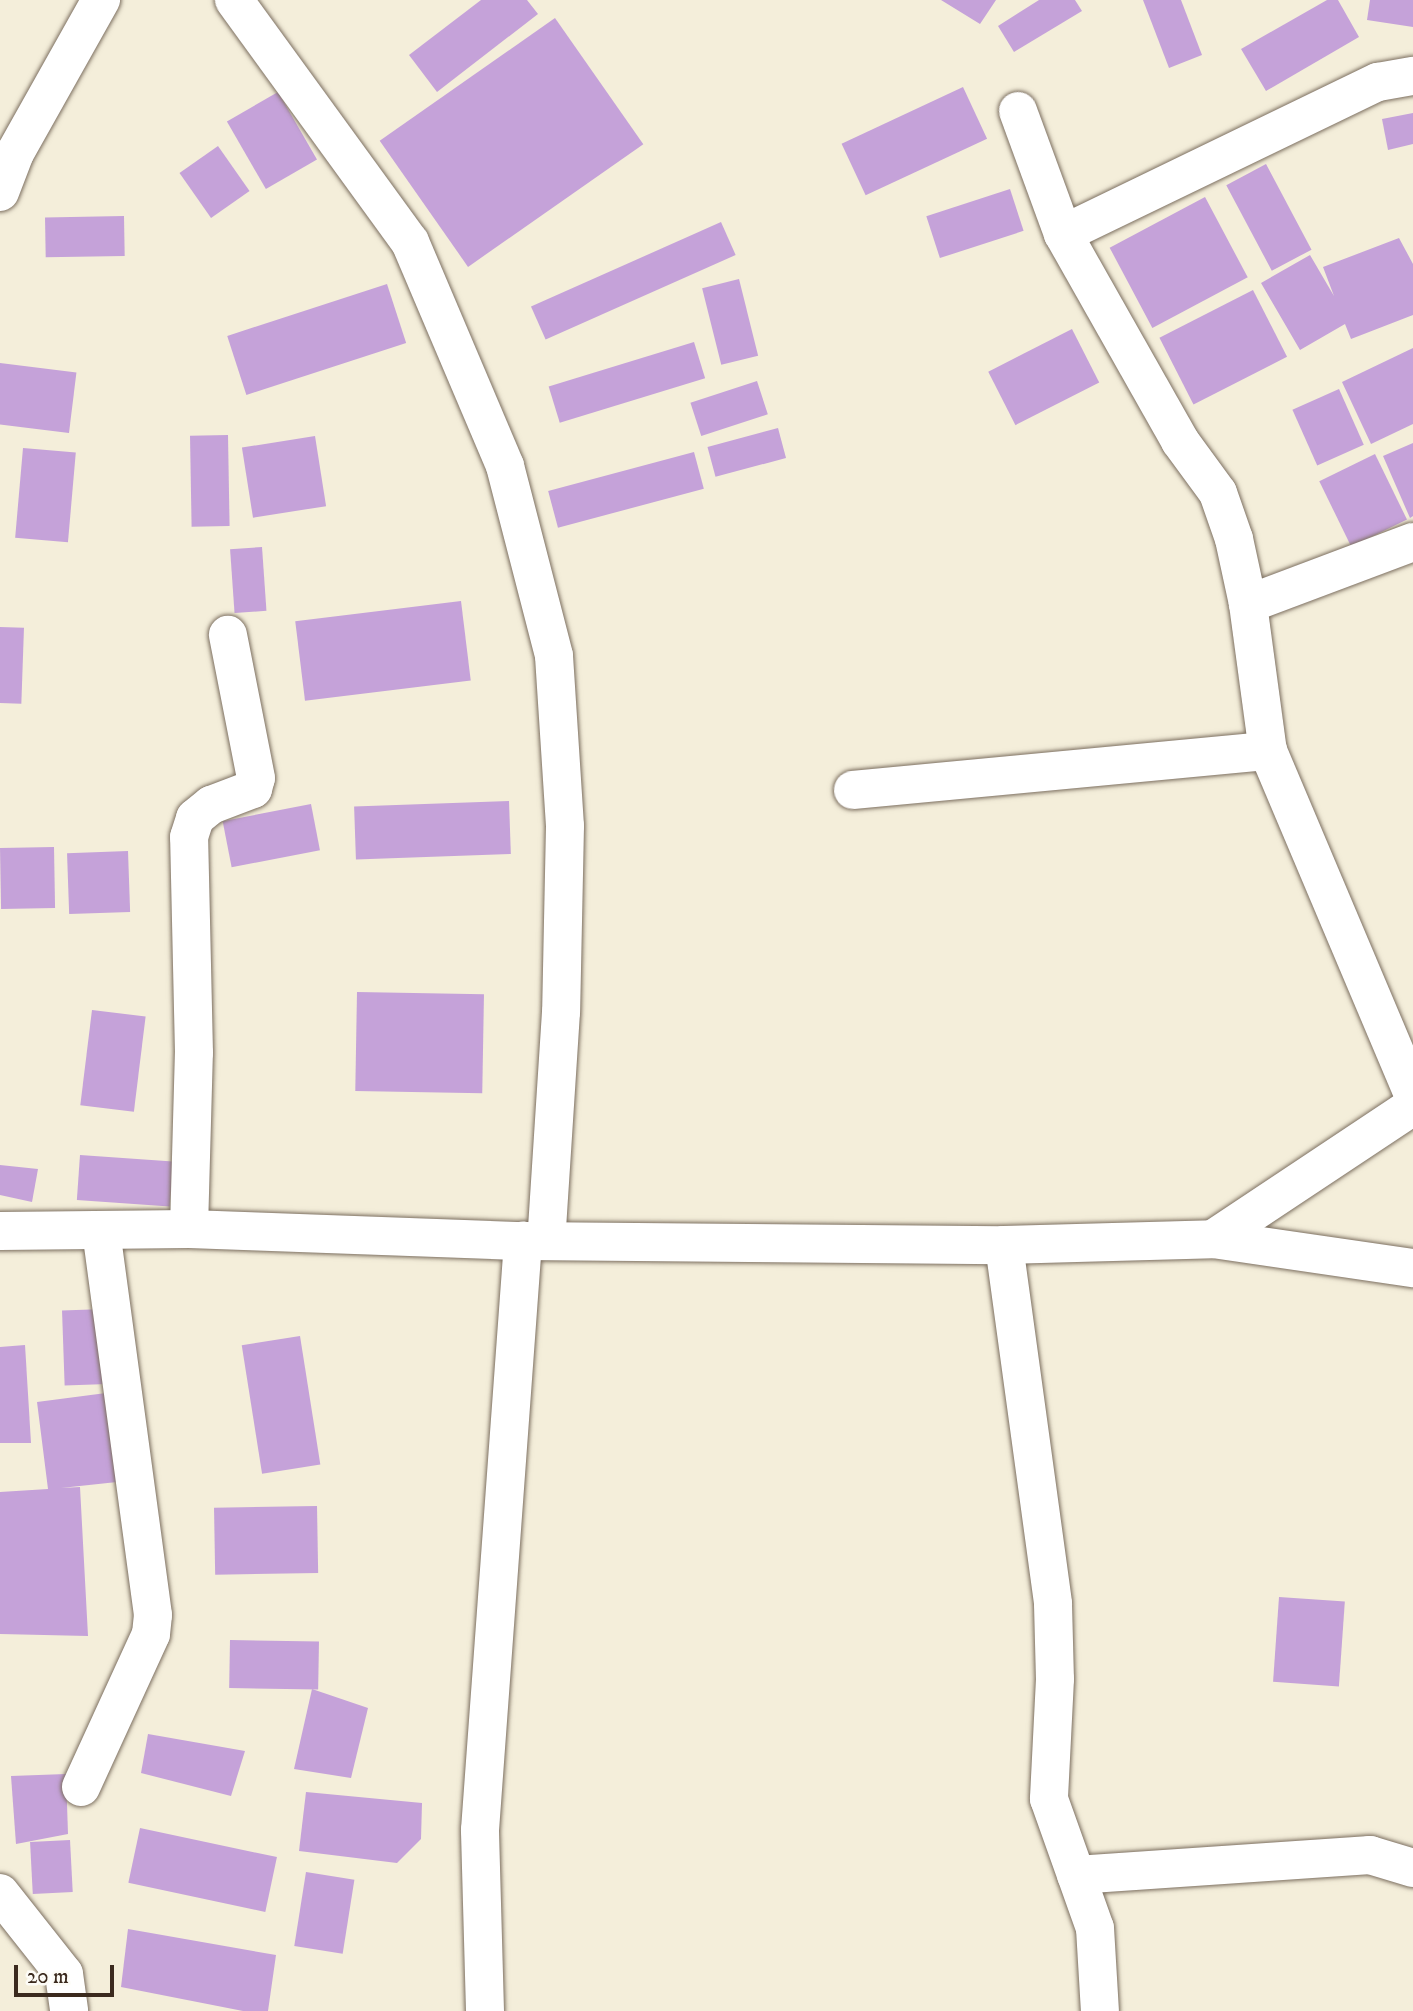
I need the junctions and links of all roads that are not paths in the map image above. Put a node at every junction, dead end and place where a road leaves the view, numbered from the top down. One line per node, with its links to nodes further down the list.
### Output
1 (101, 0): 5 (street)
2 (234, 0): 18 (street)
3 (1413, 76): 6 (street)
4 (1018, 111): 6 (street)
5 (0, 192)
6 (1063, 234): 8 (street)
7 (1413, 542): 8 (street)
8 (1248, 604): 10 (street)
9 (228, 635): 14 (street)
10 (1268, 751): 11 (street); 12 (street)
11 (853, 790)
12 (1413, 1094)
13 (1413, 1106): 17 (street)
14 (189, 1229): 15 (street); 18 (street)
15 (101, 1230): 16 (street); 21 (street)
16 (0, 1231)
17 (1213, 1240): 19 (street); 20 (street)
18 (534, 1241): 19 (street); 26 (street)
19 (1004, 1245): 23 (street)
20 (1413, 1268)
21 (81, 1787)
22 (1413, 1868): 23 (street)
23 (1076, 1875): 27 (street)
24 (0, 1893): 25 (street)
25 (69, 2011)
26 (485, 2011)
27 (1100, 2011)

